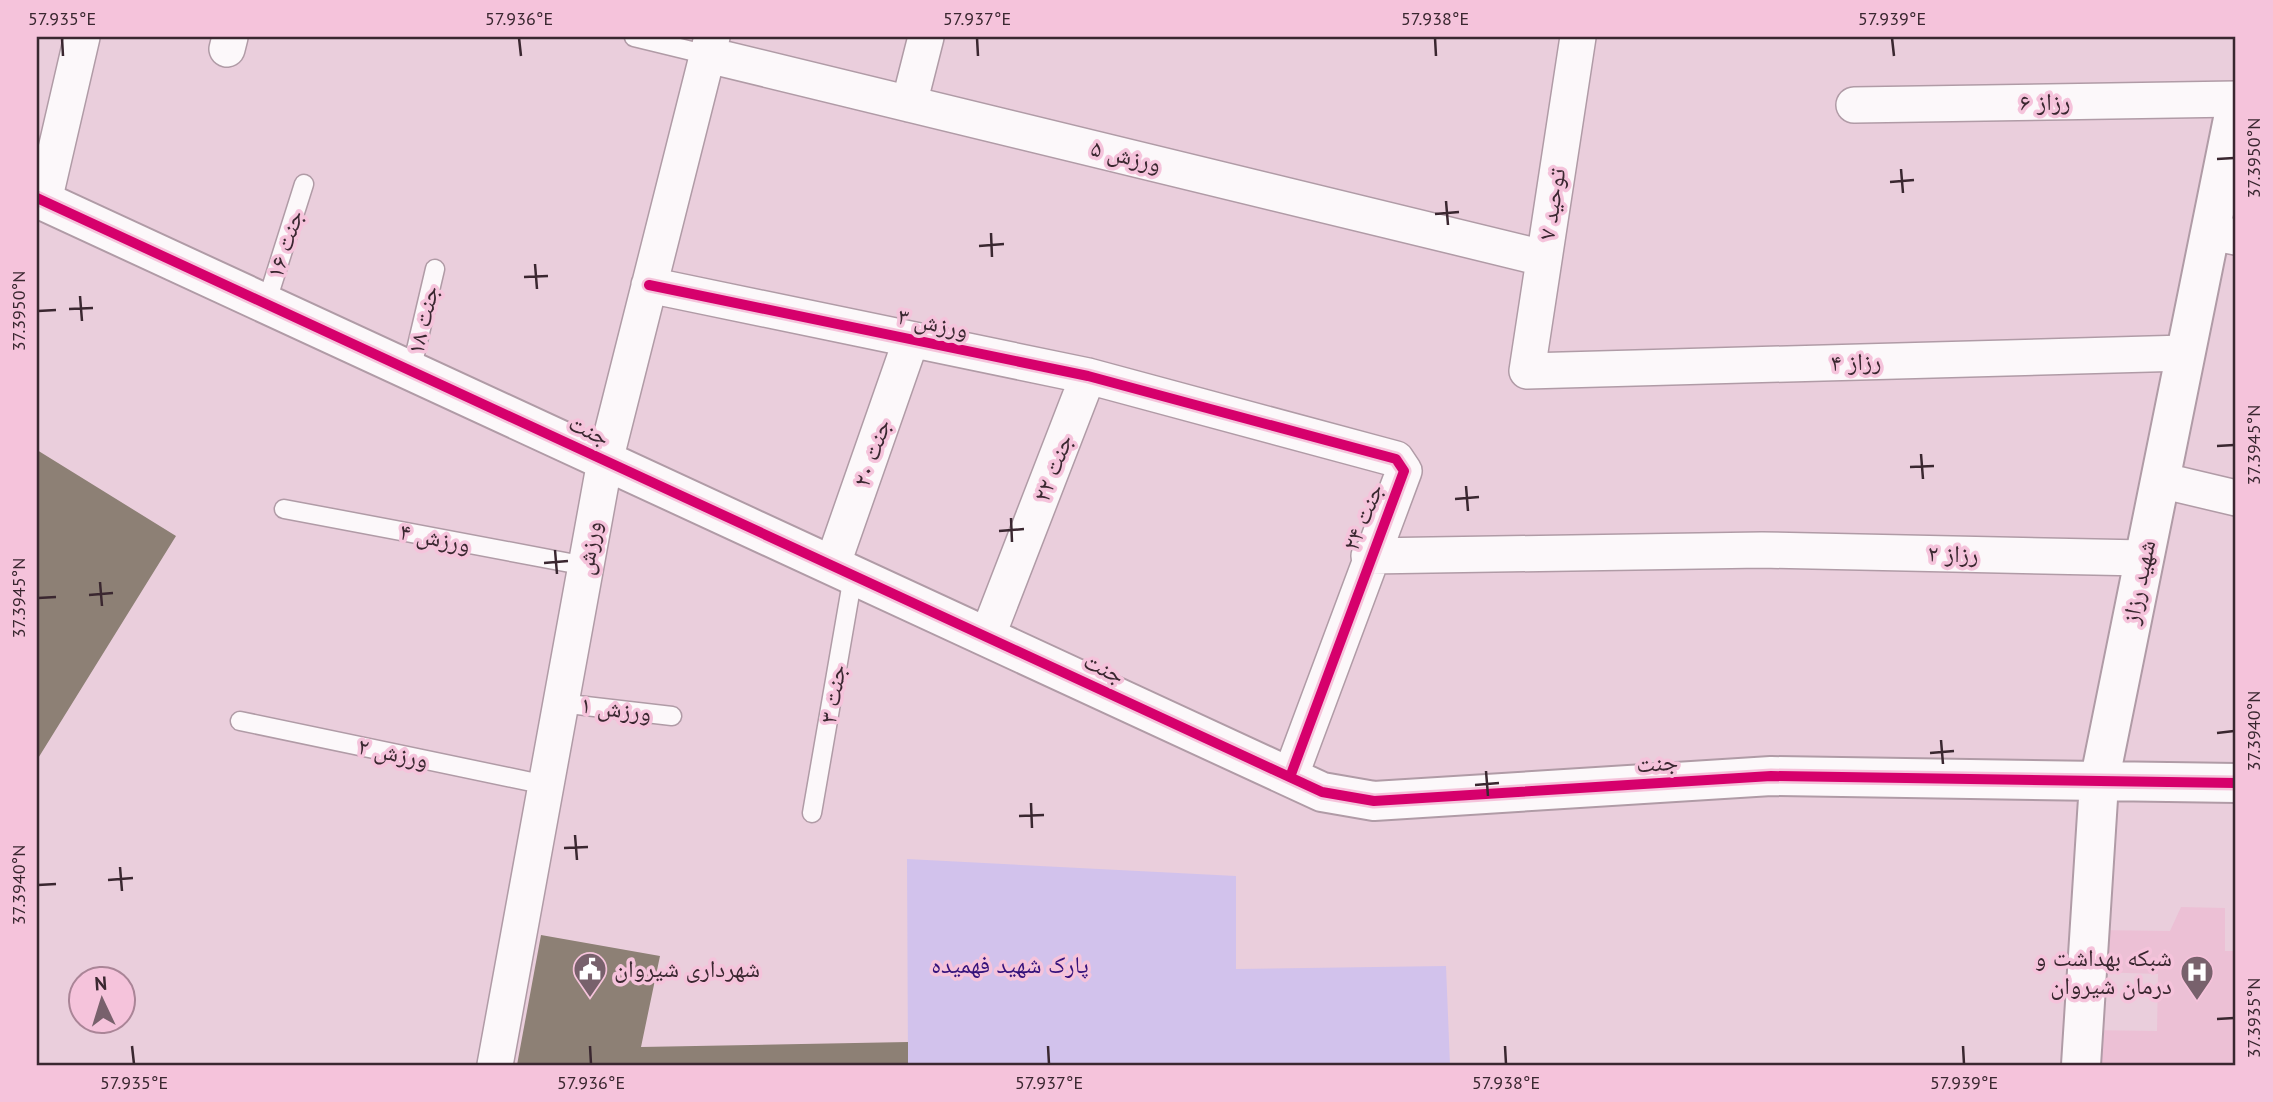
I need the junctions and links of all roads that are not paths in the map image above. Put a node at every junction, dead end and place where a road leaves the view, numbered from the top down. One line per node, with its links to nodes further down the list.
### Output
1 (82, 37): 11 (street)
2 (634, 37): 5 (lane)
3 (926, 37): 7 (street)
4 (1578, 37): 13 (street, توحید ۷)
5 (710, 46): 7 (street, ورزش ۵); 15 (street, ورزش)
6 (2236, 99): 9 (street, رزاز ۶)
7 (909, 104): 13 (street, ورزش ۵)
8 (2236, 104): 12 (street, شهید رزاز)
9 (1854, 105)
10 (304, 184): 16 (lane, جنت ۱۶)
11 (40, 199): 16 (street, جنت)
12 (2223, 235): 18 (street, شهید رزاز)
13 (1544, 258): 20 (street, توحید ۷)
14 (435, 269): 19 (lane, جنت ۱۸)
15 (649, 285): 17 (street, ورزش ۳); 23 (street, ورزش)
16 (266, 304): 19 (street, جنت)
17 (911, 340): 21 (street, ورزش ۳); 30 (street, جنت ۲۰)
18 (2186, 353): 20 (street, رزاز ۴); 24 (street, شهید رزاز)
19 (411, 371): 23 (street, جنت)
20 (1527, 371)
21 (1088, 376): 22 (street, ورزش ۳); 31 (street, جنت ۲۲)
22 (1207, 406): 27 (street, جنت ۲۴)
23 (605, 461): 29 (street, ورزش); 30 (street, جنت)
24 (2160, 480): 25 (street); 28 (street, شهید رزاز)
25 (2236, 498)
26 (284, 509): 29 (lane, ورزش ۴)
27 (1369, 556): 28 (street, رزاز ۲); 35 (street, جنت ۲۴)
28 (2144, 558): 36 (street, شهید رزاز)
29 (586, 566): 32 (street, ورزش)
30 (842, 571): 31 (street, جنت); 39 (lane, جنت ۳)
31 (987, 637): 35 (street, جنت)
32 (561, 703): 33 (lane, ورزش ۱); 38 (street, ورزش)
33 (672, 716)
34 (240, 721): 38 (lane, ورزش ۲)
35 (1290, 777): 36 (street, جنت)
36 (2099, 783): 37 (street, جنت); 41 (street, شهید رزاز)
37 (2236, 783)
38 (546, 785): 40 (street, ورزش)
39 (812, 813)
40 (495, 1065)
41 (2081, 1065)

